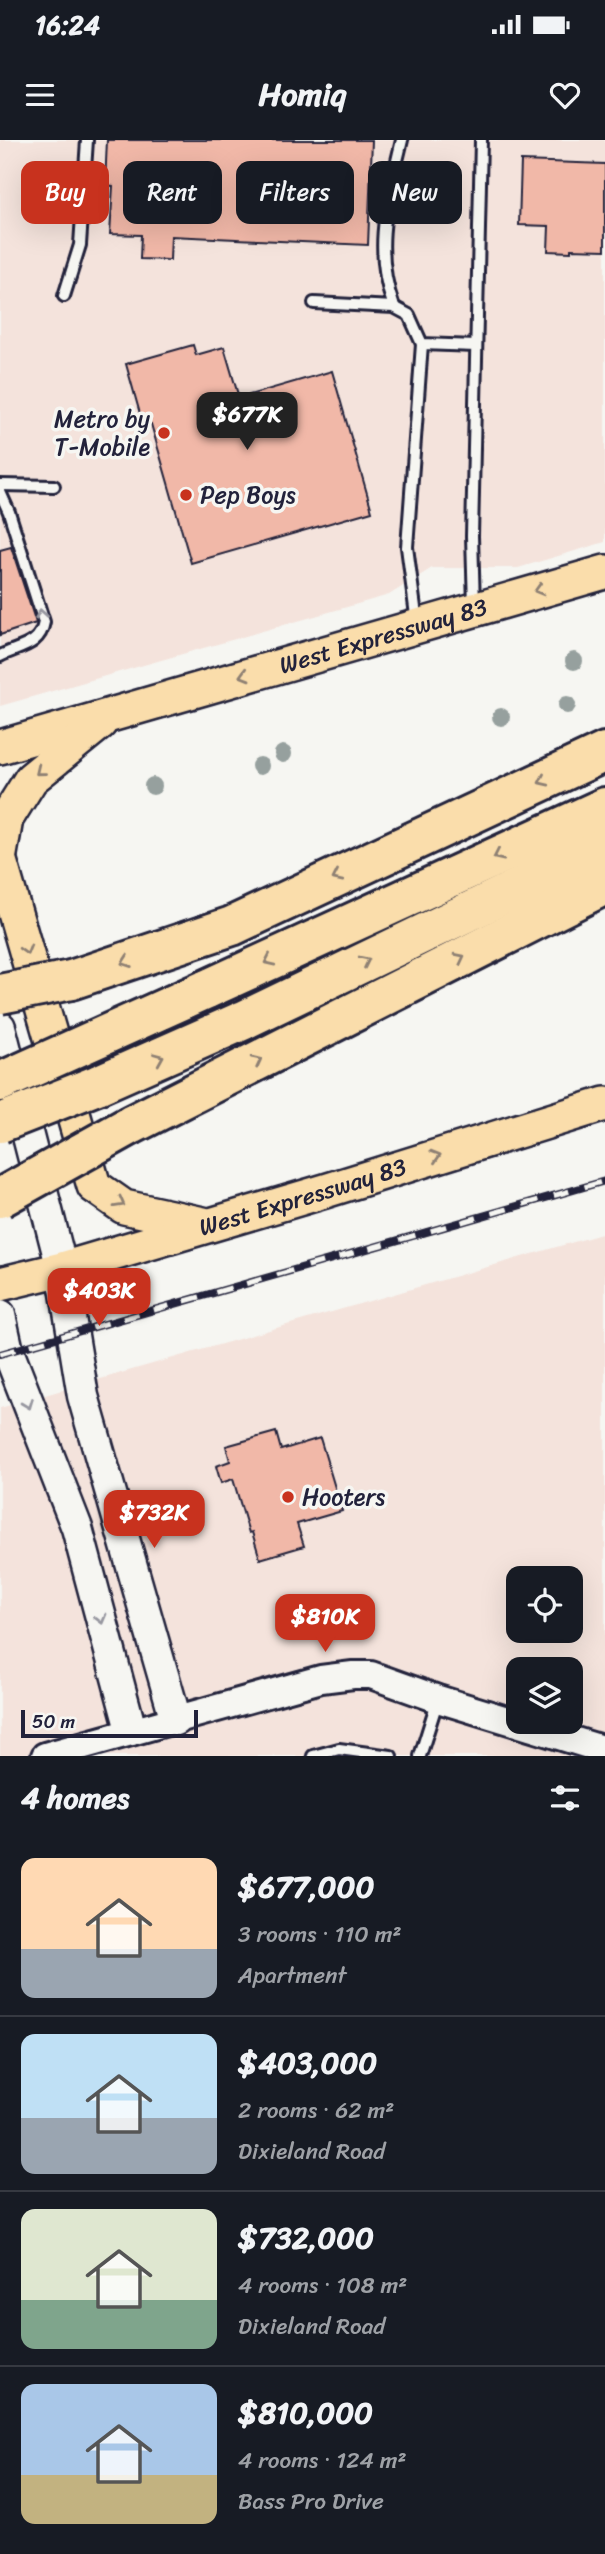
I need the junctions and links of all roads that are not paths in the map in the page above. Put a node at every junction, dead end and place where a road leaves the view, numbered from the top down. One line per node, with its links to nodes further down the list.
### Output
1 (87, 140): 4 (lane)
2 (402, 140): 6 (lane)
3 (481, 140): 8 (lane)
4 (64, 296)
5 (314, 303): 6 (lane)
6 (394, 307): 7 (lane)
7 (422, 344): 8 (lane); 14 (lane)
8 (476, 346): 13 (lane)
9 (0, 485): 10 (lane)
10 (54, 486)
11 (0, 492): 15 (lane, one-way to 11)
12 (605, 572): 13 (main road, West Expressway 83, one-way to 13)
13 (474, 609): 14 (main road, West Expressway 83)
14 (417, 625): 16 (main road, West Expressway 83, one-way to 16)
15 (0, 656)
16 (113, 713): 17 (main road, West Expressway 83); 21 (main road, one-way to 21)
17 (0, 747)
18 (605, 752): 24 (highway, one-way to 24, bridge)
19 (605, 807): 26 (highway, one-way to 26, bridge)
20 (605, 846): 28 (highway, one-way to 20, bridge)
21 (0, 854)
22 (0, 861): 30 (main road, one-way to 30)
23 (605, 885): 29 (highway, one-way to 23, bridge)
24 (0, 994)
25 (0, 1027): 31 (main road)
26 (0, 1082)
27 (605, 1104): 30 (main road, West Expressway 83, one-way to 27)
28 (0, 1123)
29 (0, 1198)
30 (206, 1225): 31 (main road, West Expressway 83)
31 (62, 1269): 32 (main road, West Expressway 83); 35 (main road)
32 (0, 1284)
33 (0, 1315): 36 (main road, one-way to 36)
34 (438, 1699): 35 (street); 37 (street); 42 (lane)
35 (176, 1720): 36 (street)
36 (131, 1730): 39 (street)
37 (605, 1750)
38 (339, 1752): 40 (lane); 41 (lane)
39 (45, 1756)
40 (313, 1756)
41 (391, 1756)
42 (420, 1756)

